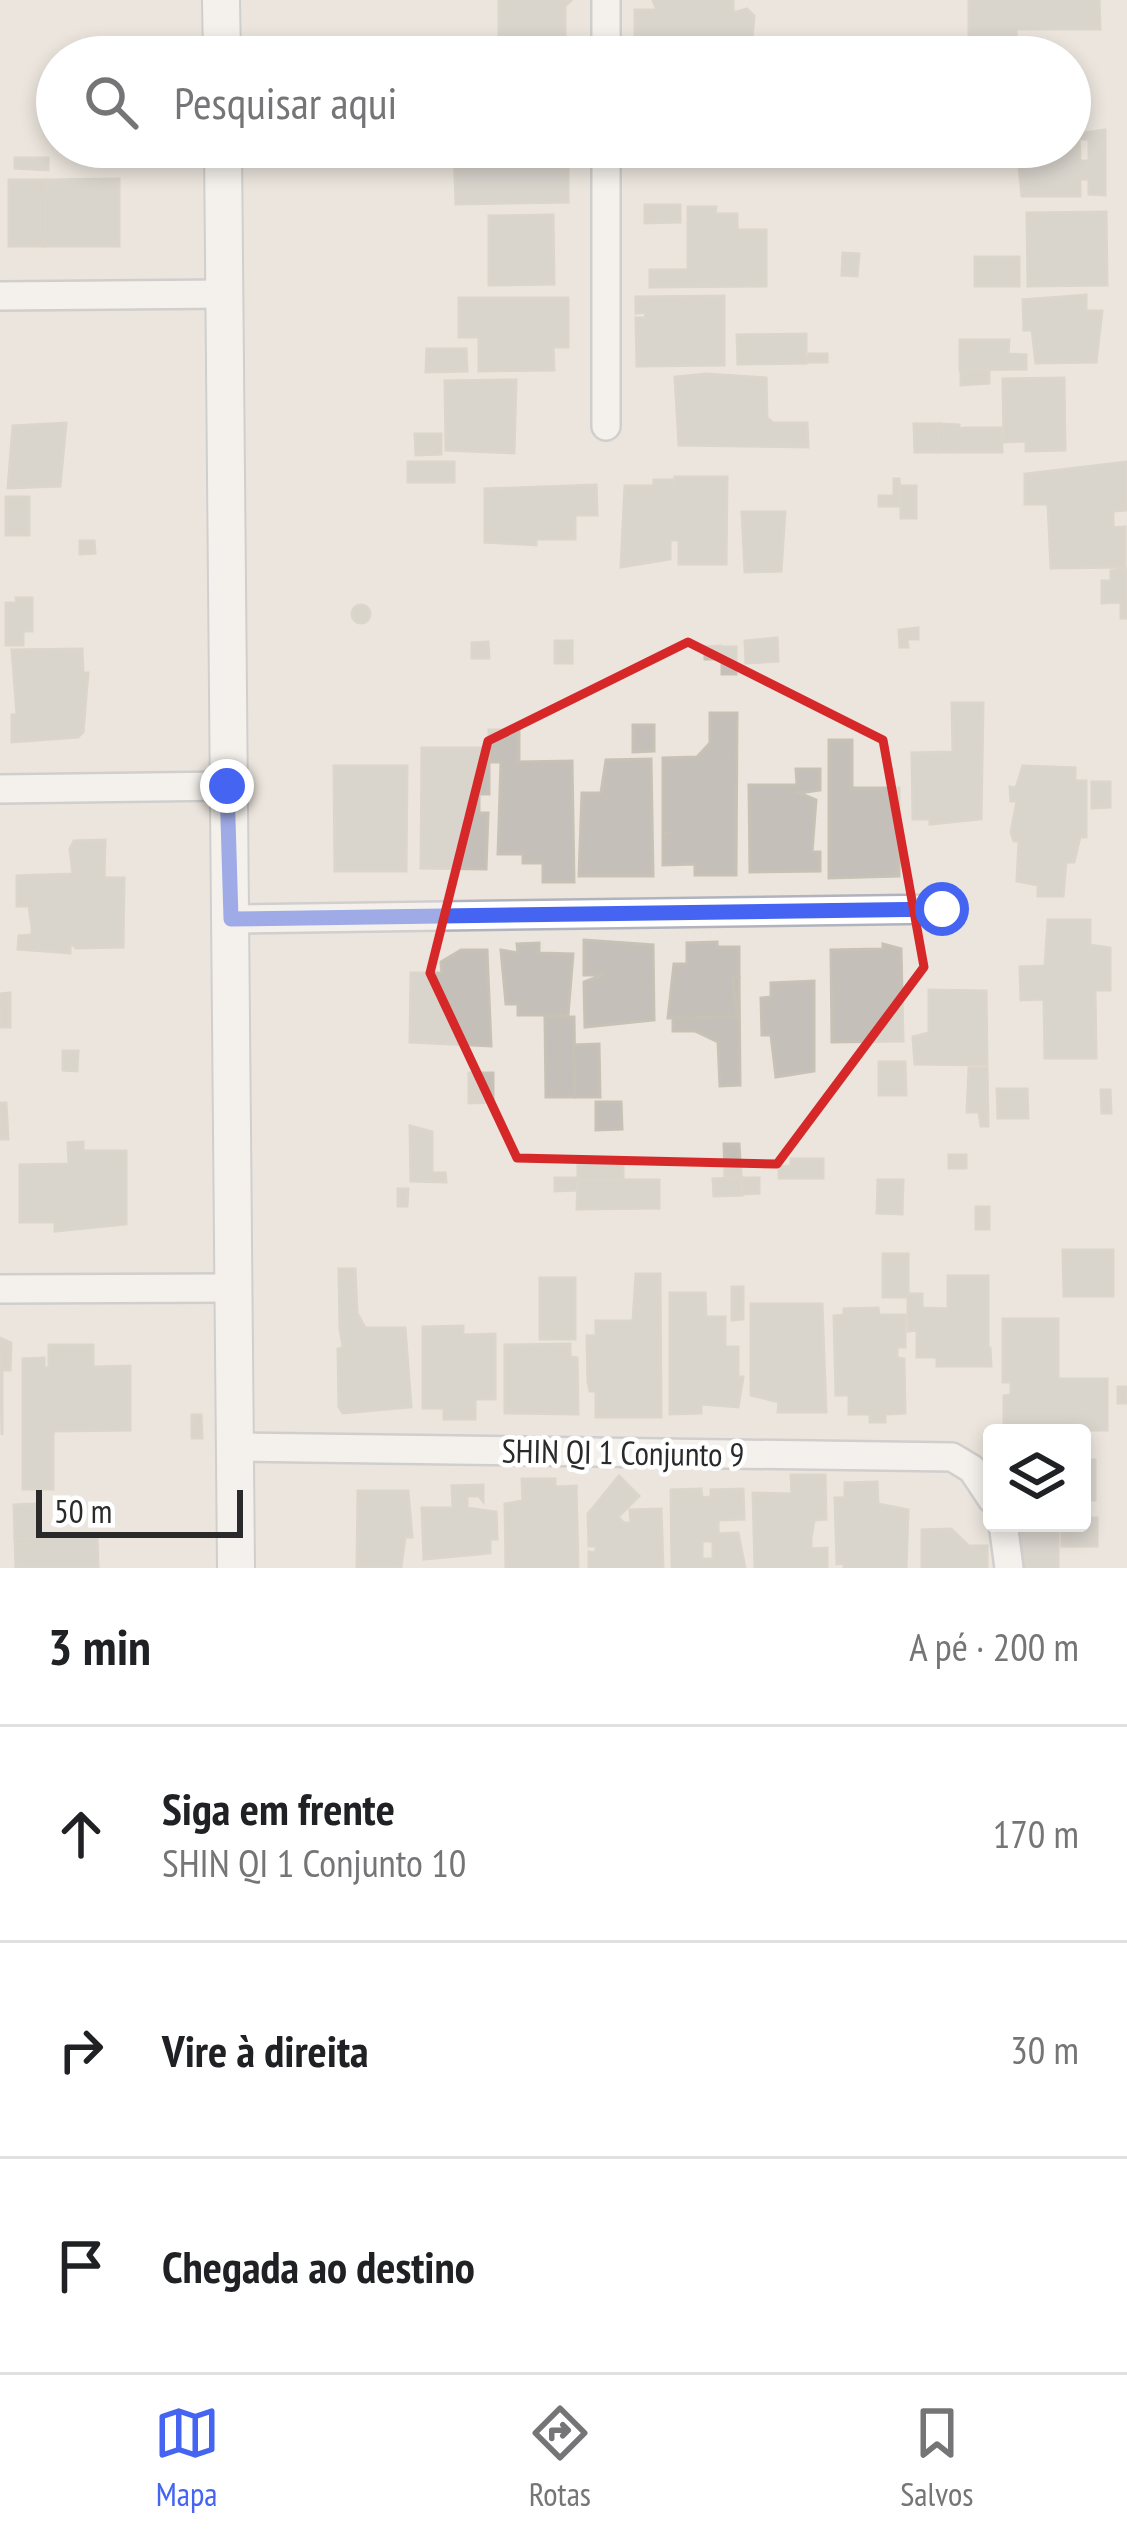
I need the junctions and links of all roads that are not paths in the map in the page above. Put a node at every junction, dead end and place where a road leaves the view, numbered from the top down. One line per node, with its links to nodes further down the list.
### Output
1 (221, 0): 3 (street)
2 (606, 0): 4 (street)
3 (222, 36)
4 (606, 36)
5 (223, 168): 7 (street)
6 (606, 168): 9 (street)
7 (225, 294): 8 (street); 10 (street)
8 (0, 296)
9 (606, 426)
10 (227, 786): 11 (street); 13 (street)
11 (0, 789)
12 (942, 909): 13 (street)
13 (231, 919): 14 (street)
14 (230, 1288): 15 (street); 16 (street)
15 (0, 1289)
16 (234, 1447): 17 (street, SHIN QI 1 Conjunto 9); 19 (street)
17 (983, 1486)
18 (1004, 1532): 20 (street)
19 (236, 1568)
20 (1009, 1568)

